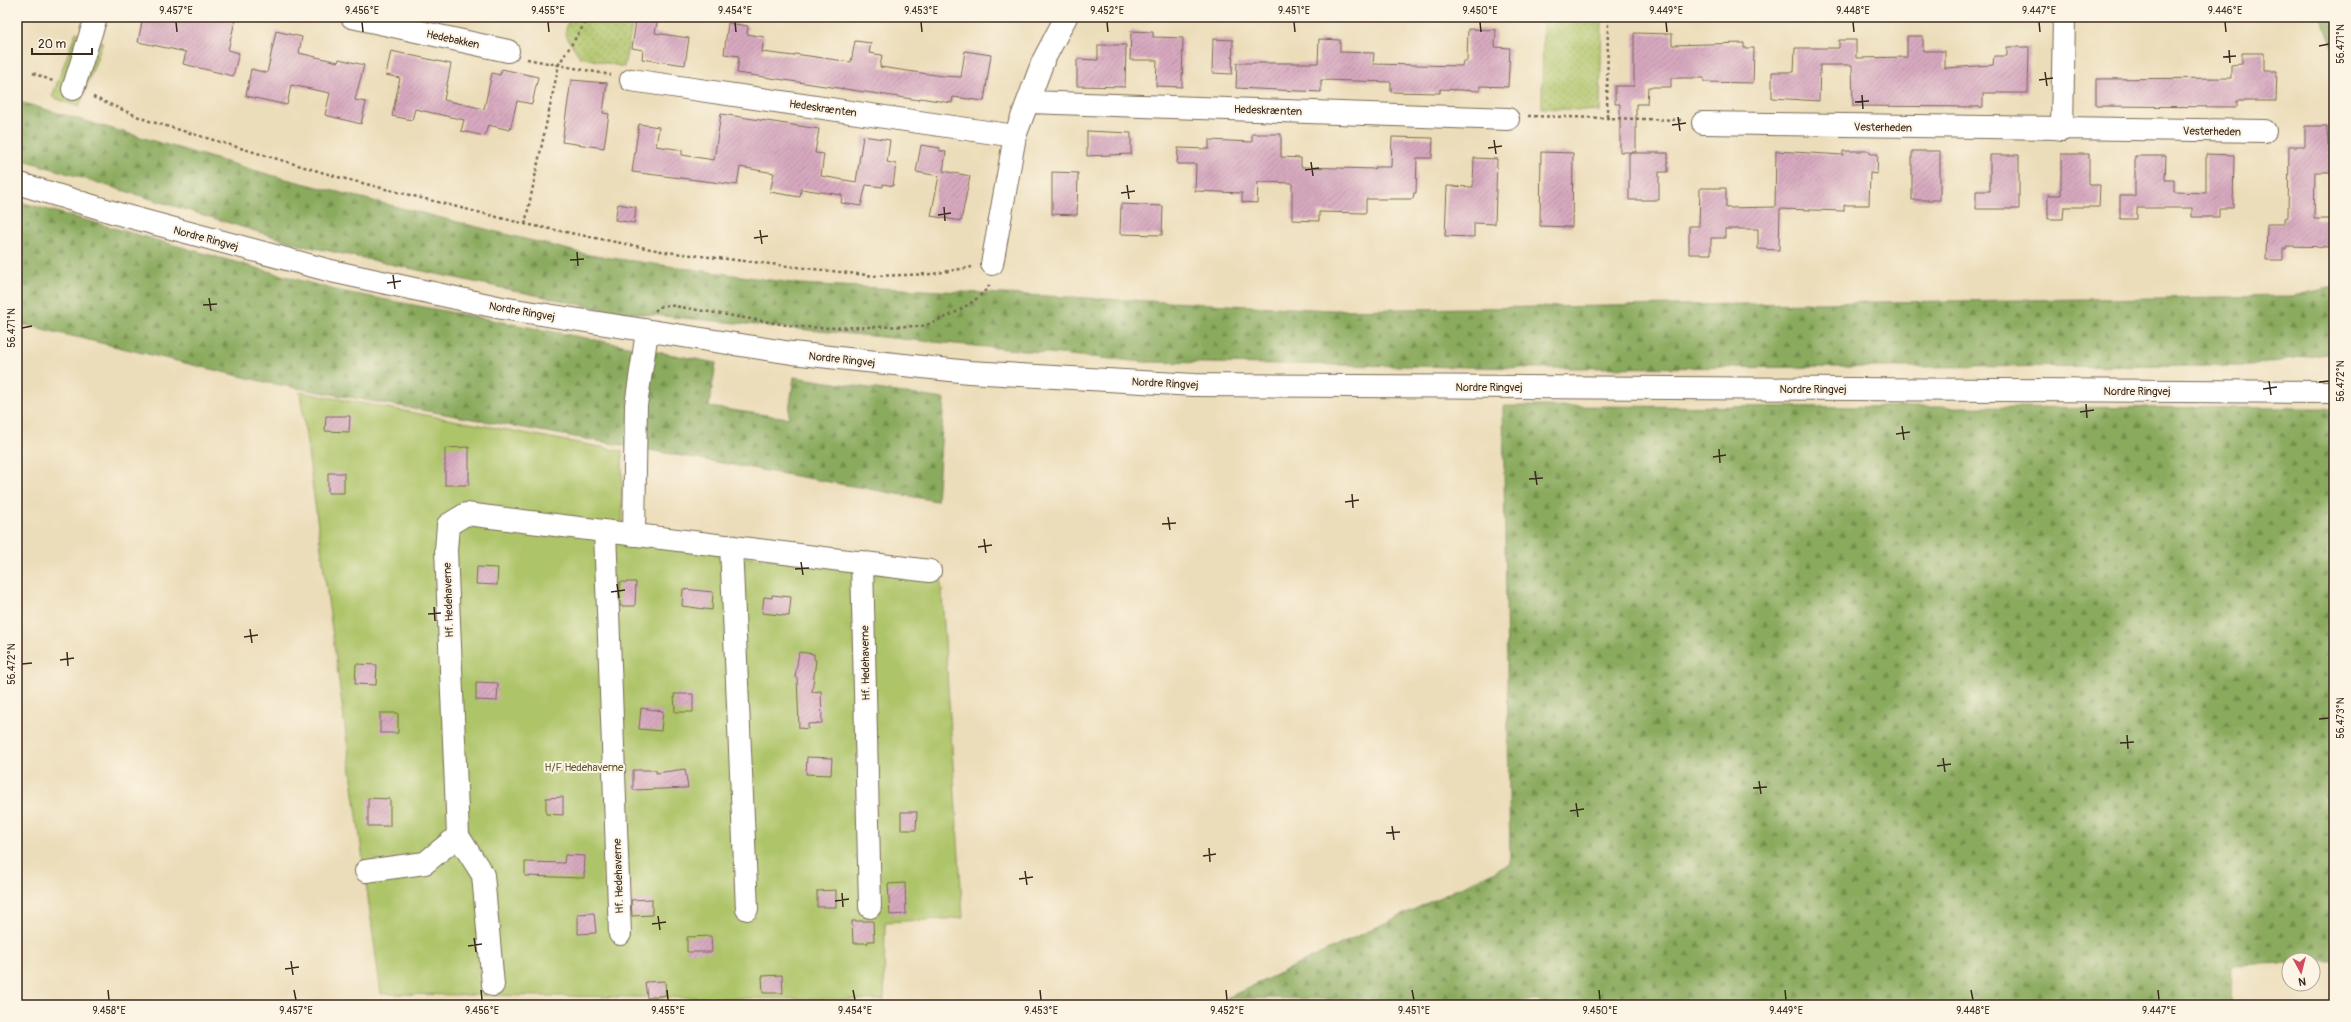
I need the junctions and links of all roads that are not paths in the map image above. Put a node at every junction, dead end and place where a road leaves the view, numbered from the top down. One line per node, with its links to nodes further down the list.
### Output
1 (96, 17): 7 (main road)
2 (352, 17): 5 (main road, Hedebakken)
3 (1066, 17): 8 (main road)
4 (2064, 17): 11 (main road)
5 (508, 51)
6 (631, 80): 13 (main road, Hedeskrænten)
7 (73, 89)
8 (1029, 102): 9 (main road, Hedeskrænten); 13 (main road)
9 (1508, 119)
10 (1704, 124): 11 (main road, Vesterheden)
11 (2062, 130): 12 (main road, Vesterheden)
12 (2265, 131)
13 (1015, 136): 15 (main road)
14 (17, 183): 16 (main road, Nordre Ringvej)
15 (992, 264)
16 (647, 332): 17 (main road, Nordre Ringvej); 19 (main road)
17 (2334, 392)
18 (605, 531): 19 (main road, Hf. Hedehaverne); 23 (main road, Hf. Hedehaverne); 27 (main road, Hf. Hedehaverne)
19 (634, 535): 20 (main road, Hf. Hedehaverne)
20 (731, 546): 21 (main road, Hf. Hedehaverne); 26 (main road)
21 (862, 562): 22 (main road, Hf. Hedehaverne); 25 (main road, Hf. Hedehaverne)
22 (930, 571)
23 (458, 836): 24 (main road); 28 (main road)
24 (366, 871)
25 (870, 907)
26 (747, 909)
27 (620, 934)
28 (493, 985)

